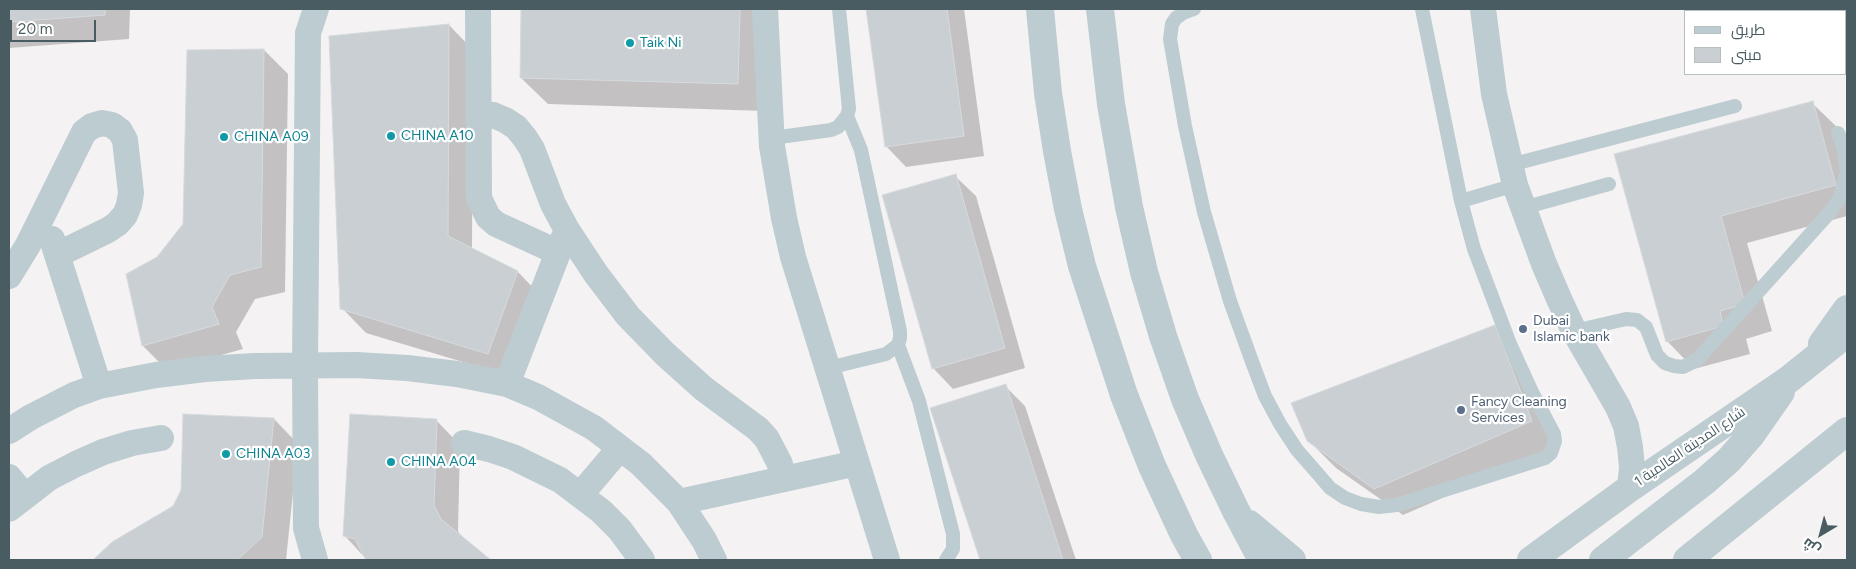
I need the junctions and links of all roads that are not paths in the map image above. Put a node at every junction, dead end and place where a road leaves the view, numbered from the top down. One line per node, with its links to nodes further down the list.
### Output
1 (298, 9): 11 (street)
2 (316, 9): 11 (street)
3 (478, 9): 13 (street)
4 (765, 9): 16 (street)
5 (839, 9): 14 (lane)
6 (1040, 9): 47 (street)
7 (1100, 9): 44 (street)
8 (1194, 9): 19 (lane)
9 (1422, 9): 19 (lane)
10 (1483, 9): 18 (street)
11 (308, 33): 28 (street)
12 (1736, 106): 18 (lane)
13 (479, 114): 21 (street); 21 (street)
14 (847, 116): 16 (lane); 27 (lane)
15 (1838, 133): 25 (lane)
16 (772, 138): 29 (street)
17 (1609, 184): 18 (lane)
18 (1516, 186): 19 (lane); 25 (street)
19 (1461, 201)
20 (44, 214): 22 (street); 22 (street); 23 (street)
21 (562, 241): 31 (street); 39 (street)
22 (57, 255): 32 (street)
23 (9, 276)
24 (1847, 309): 30 (street)
25 (1574, 331): 40 (street)
26 (1847, 334): 30 (street, شارع المدينة العالمية 1)
27 (898, 345): 29 (lane); 53 (lane)
28 (305, 366): 31 (street); 32 (street); 45 (street)
29 (828, 368): 38 (street)
30 (1788, 380): 40 (street, شارع المدينة العالمية 1); 59 (street)
31 (508, 384): 37 (street)
32 (99, 386): 33 (street)
33 (9, 431)
34 (1847, 432): 60 (street)
35 (161, 438): 41 (street)
36 (464, 444): 42 (street)
37 (620, 448): 42 (street); 43 (street)
38 (857, 463): 39 (street); 52 (street)
39 (782, 478): 43 (street)
40 (1630, 488): 46 (street, شارع المدينة العالمية 1)
41 (14, 494)
42 (581, 494): 50 (street)
43 (679, 502): 51 (street)
44 (1236, 511): 55 (street); 56 (street)
45 (306, 528): 48 (street); 49 (street)
46 (1552, 544): 57 (street); 58 (street, شارع المدينة العالمية 1)
47 (1183, 548): 54 (street)
48 (295, 560)
49 (315, 560)
50 (642, 560)
51 (714, 560)
52 (887, 560)
53 (946, 560)
54 (1198, 560)
55 (1262, 560)
56 (1292, 560)
57 (1517, 560)
58 (1531, 560)
59 (1603, 560)
60 (1687, 560)

